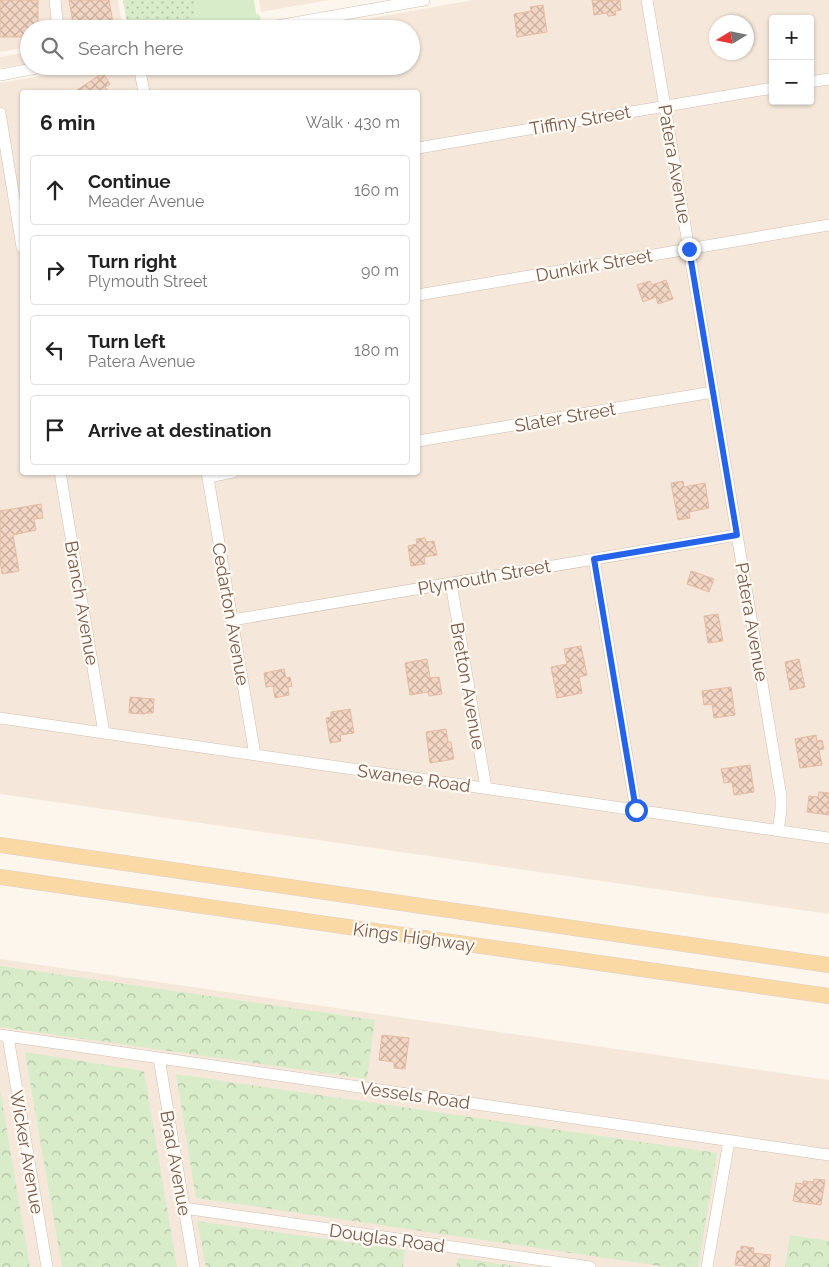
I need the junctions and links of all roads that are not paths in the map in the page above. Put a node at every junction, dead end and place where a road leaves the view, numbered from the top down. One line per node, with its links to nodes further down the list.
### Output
1 (55, 0): 4 (street)
2 (424, 0): 5 (street)
3 (647, 0): 13 (street, Patera Avenue)
4 (57, 20)
5 (311, 20)
6 (20, 71): 7 (street)
7 (0, 75)
8 (141, 75): 12 (street)
9 (829, 78): 10 (street)
10 (814, 81)
11 (769, 89): 13 (street, Tiffiny Street)
12 (144, 90)
13 (665, 106): 15 (street, Tiffiny Street); 18 (street, Patera Avenue)
14 (0, 113): 17 (street)
15 (420, 148)
16 (829, 226): 18 (street, Dunkirk Street)
17 (20, 235)
18 (689, 249): 19 (street, Dunkirk Street); 20 (street, Patera Avenue)
19 (420, 294)
20 (713, 392): 21 (street, Slater Street); 24 (street, Patera Avenue)
21 (420, 442)
22 (61, 475): 29 (street, Branch Avenue)
23 (208, 475): 27 (street, Cedarton Avenue)
24 (737, 535): 25 (street, Plymouth Street); 33 (street, Patera Avenue)
25 (594, 559): 26 (street, Plymouth Street); 32 (street)
26 (451, 583): 27 (street, Plymouth Street); 31 (street, Bretton Avenue)
27 (232, 620): 30 (street, Cedarton Avenue)
28 (0, 718): 29 (street, Swanee Road)
29 (104, 733): 30 (street, Swanee Road)
30 (255, 755): 31 (street, Swanee Road)
31 (486, 788): 32 (street, Swanee Road)
32 (636, 810): 33 (street, Swanee Road)
33 (778, 831): 34 (street, Swanee Road)
34 (829, 838)
35 (0, 845): 37 (main road, Kings Highway)
36 (0, 877): 38 (main road, Kings Highway)
37 (829, 965)
38 (829, 996)
39 (4, 1036): 40 (street, Vessels Road); 44 (street, Wicker Avenue)
40 (159, 1058): 41 (street, Vessels Road); 43 (street, Brad Avenue)
41 (729, 1141): 42 (street, Vessels Road); 47 (street)
42 (829, 1155)
43 (184, 1208): 45 (street, Brad Avenue); 46 (street, Douglas Road)
44 (47, 1267)
45 (194, 1267)
46 (590, 1267)
47 (708, 1267)

